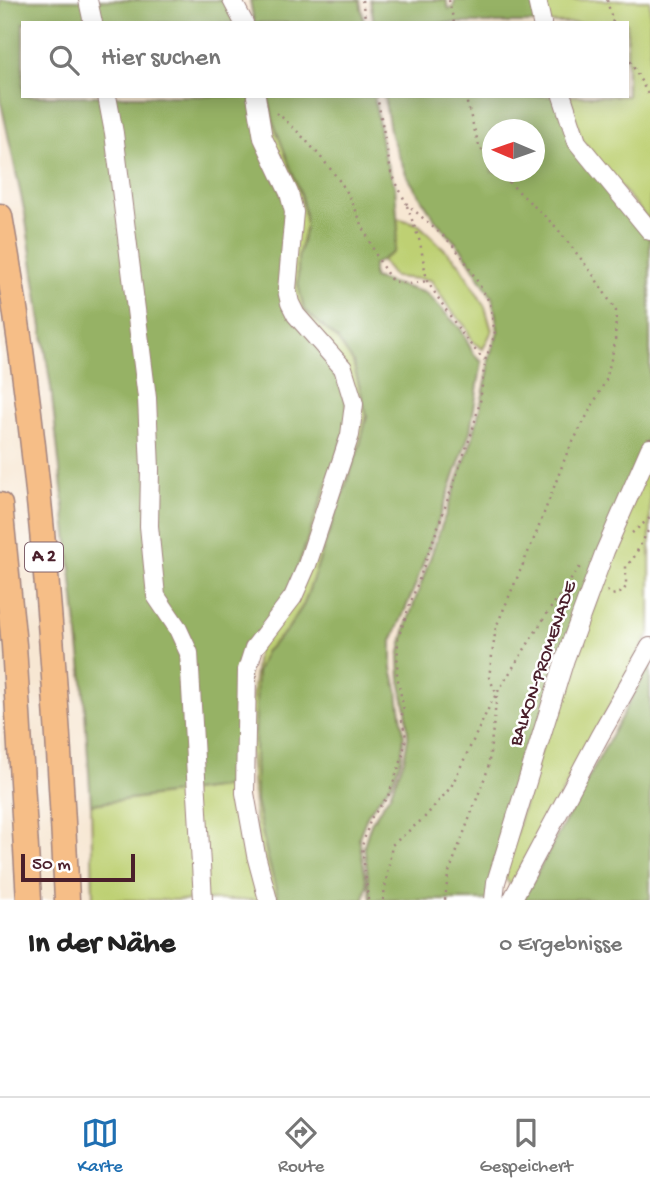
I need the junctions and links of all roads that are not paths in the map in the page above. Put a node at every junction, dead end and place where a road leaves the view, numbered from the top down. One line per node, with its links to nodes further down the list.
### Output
1 (88, 0): 4 (lane)
2 (232, 0): 5 (lane)
3 (537, 0): 6 (lane)
4 (93, 21)
5 (243, 21)
6 (542, 21)
7 (107, 98): 17 (lane)
8 (256, 98): 18 (lane)
9 (563, 98): 11 (lane)
10 (0, 216): 16 (highway, A 2)
11 (650, 231)
12 (650, 448): 19 (lane, BALKON-PROMENADE)
13 (0, 505): 15 (highway, A 2)
14 (650, 647): 20 (lane)
15 (29, 900)
16 (67, 900)
17 (203, 900)
18 (268, 900)
19 (494, 900)
20 (512, 900)

